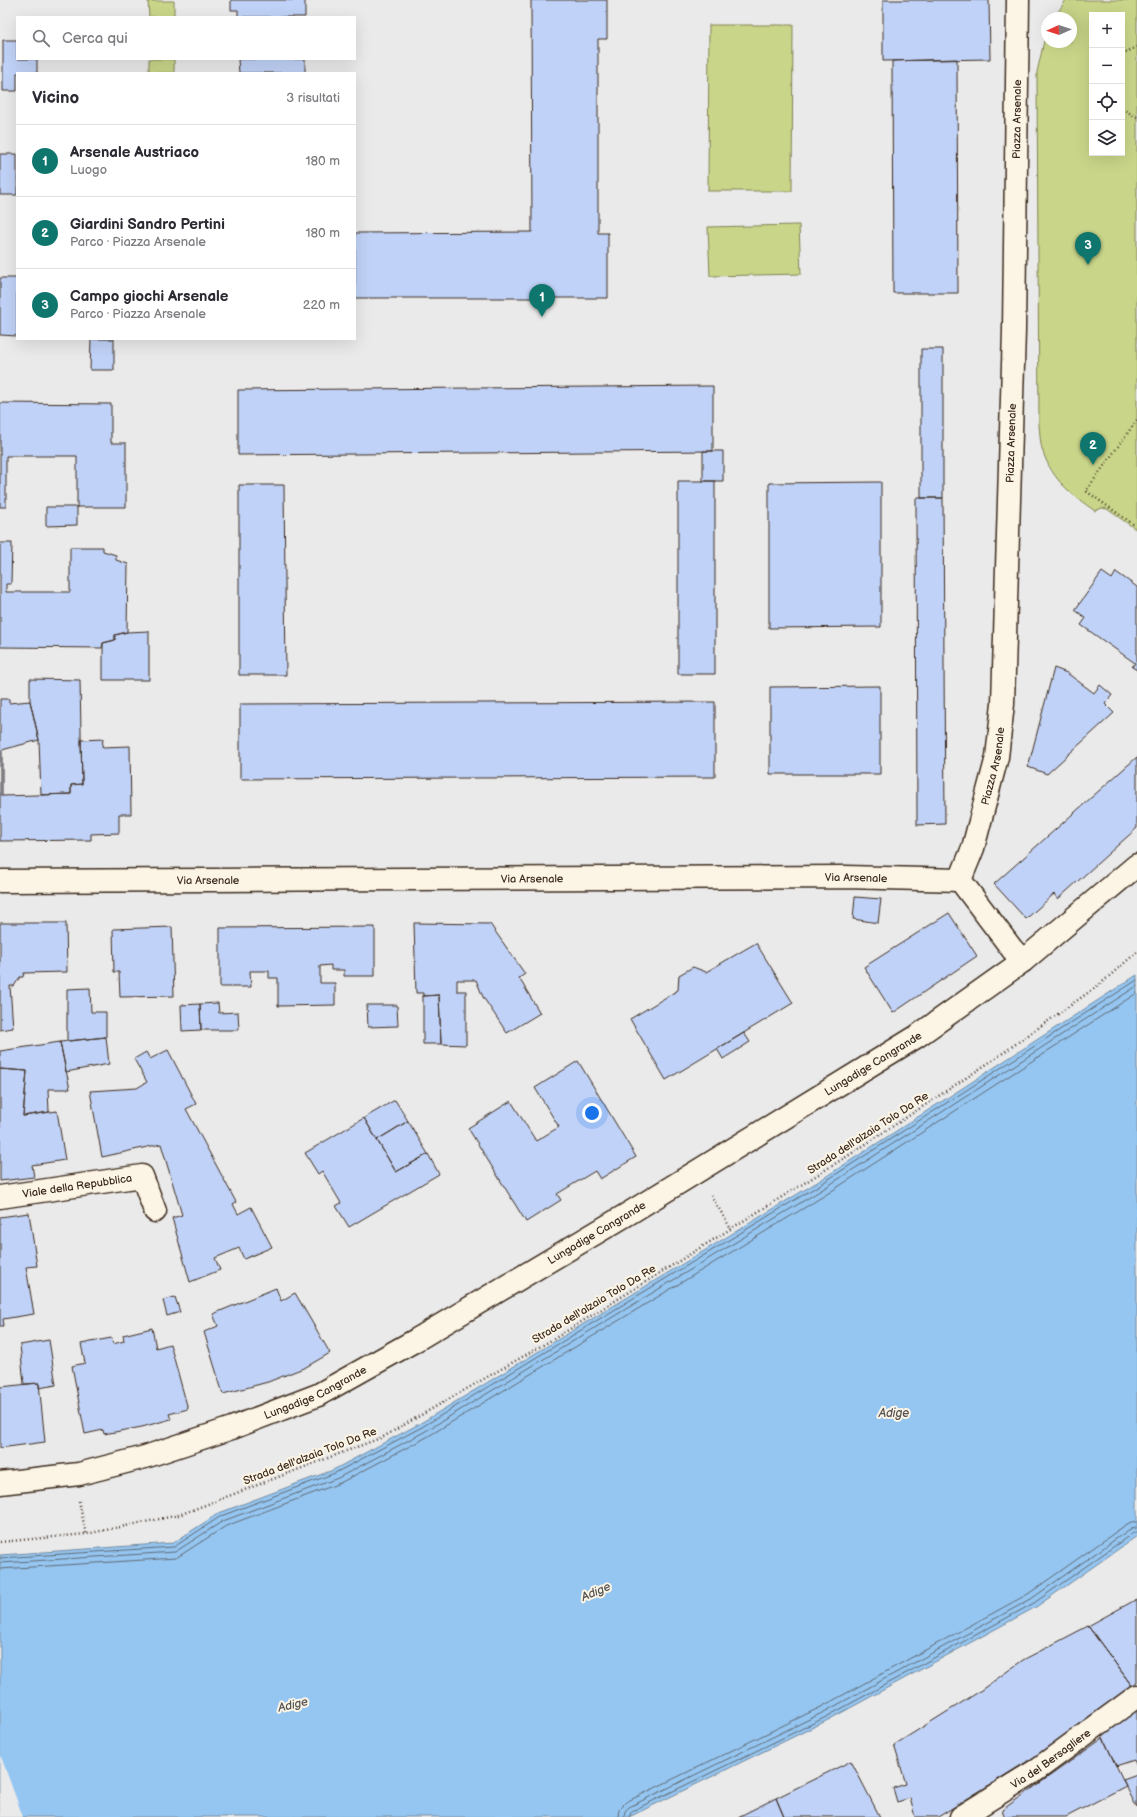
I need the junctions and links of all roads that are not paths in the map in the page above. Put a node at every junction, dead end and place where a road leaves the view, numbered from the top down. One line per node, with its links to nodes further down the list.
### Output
1 (1018, 0): 3 (street, Piazza Arsenale)
2 (1137, 865): 5 (street, Lungadige Cangrande)
3 (960, 880): 4 (street, Via Arsenale); 5 (street)
4 (0, 881)
5 (1023, 961): 8 (street, Lungadige Cangrande)
6 (0, 1197): 7 (street, Viale della Repubblica)
7 (155, 1211)
8 (0, 1483)
9 (1137, 1696): 10 (street, Via del Bersagliere)
10 (961, 1817)

